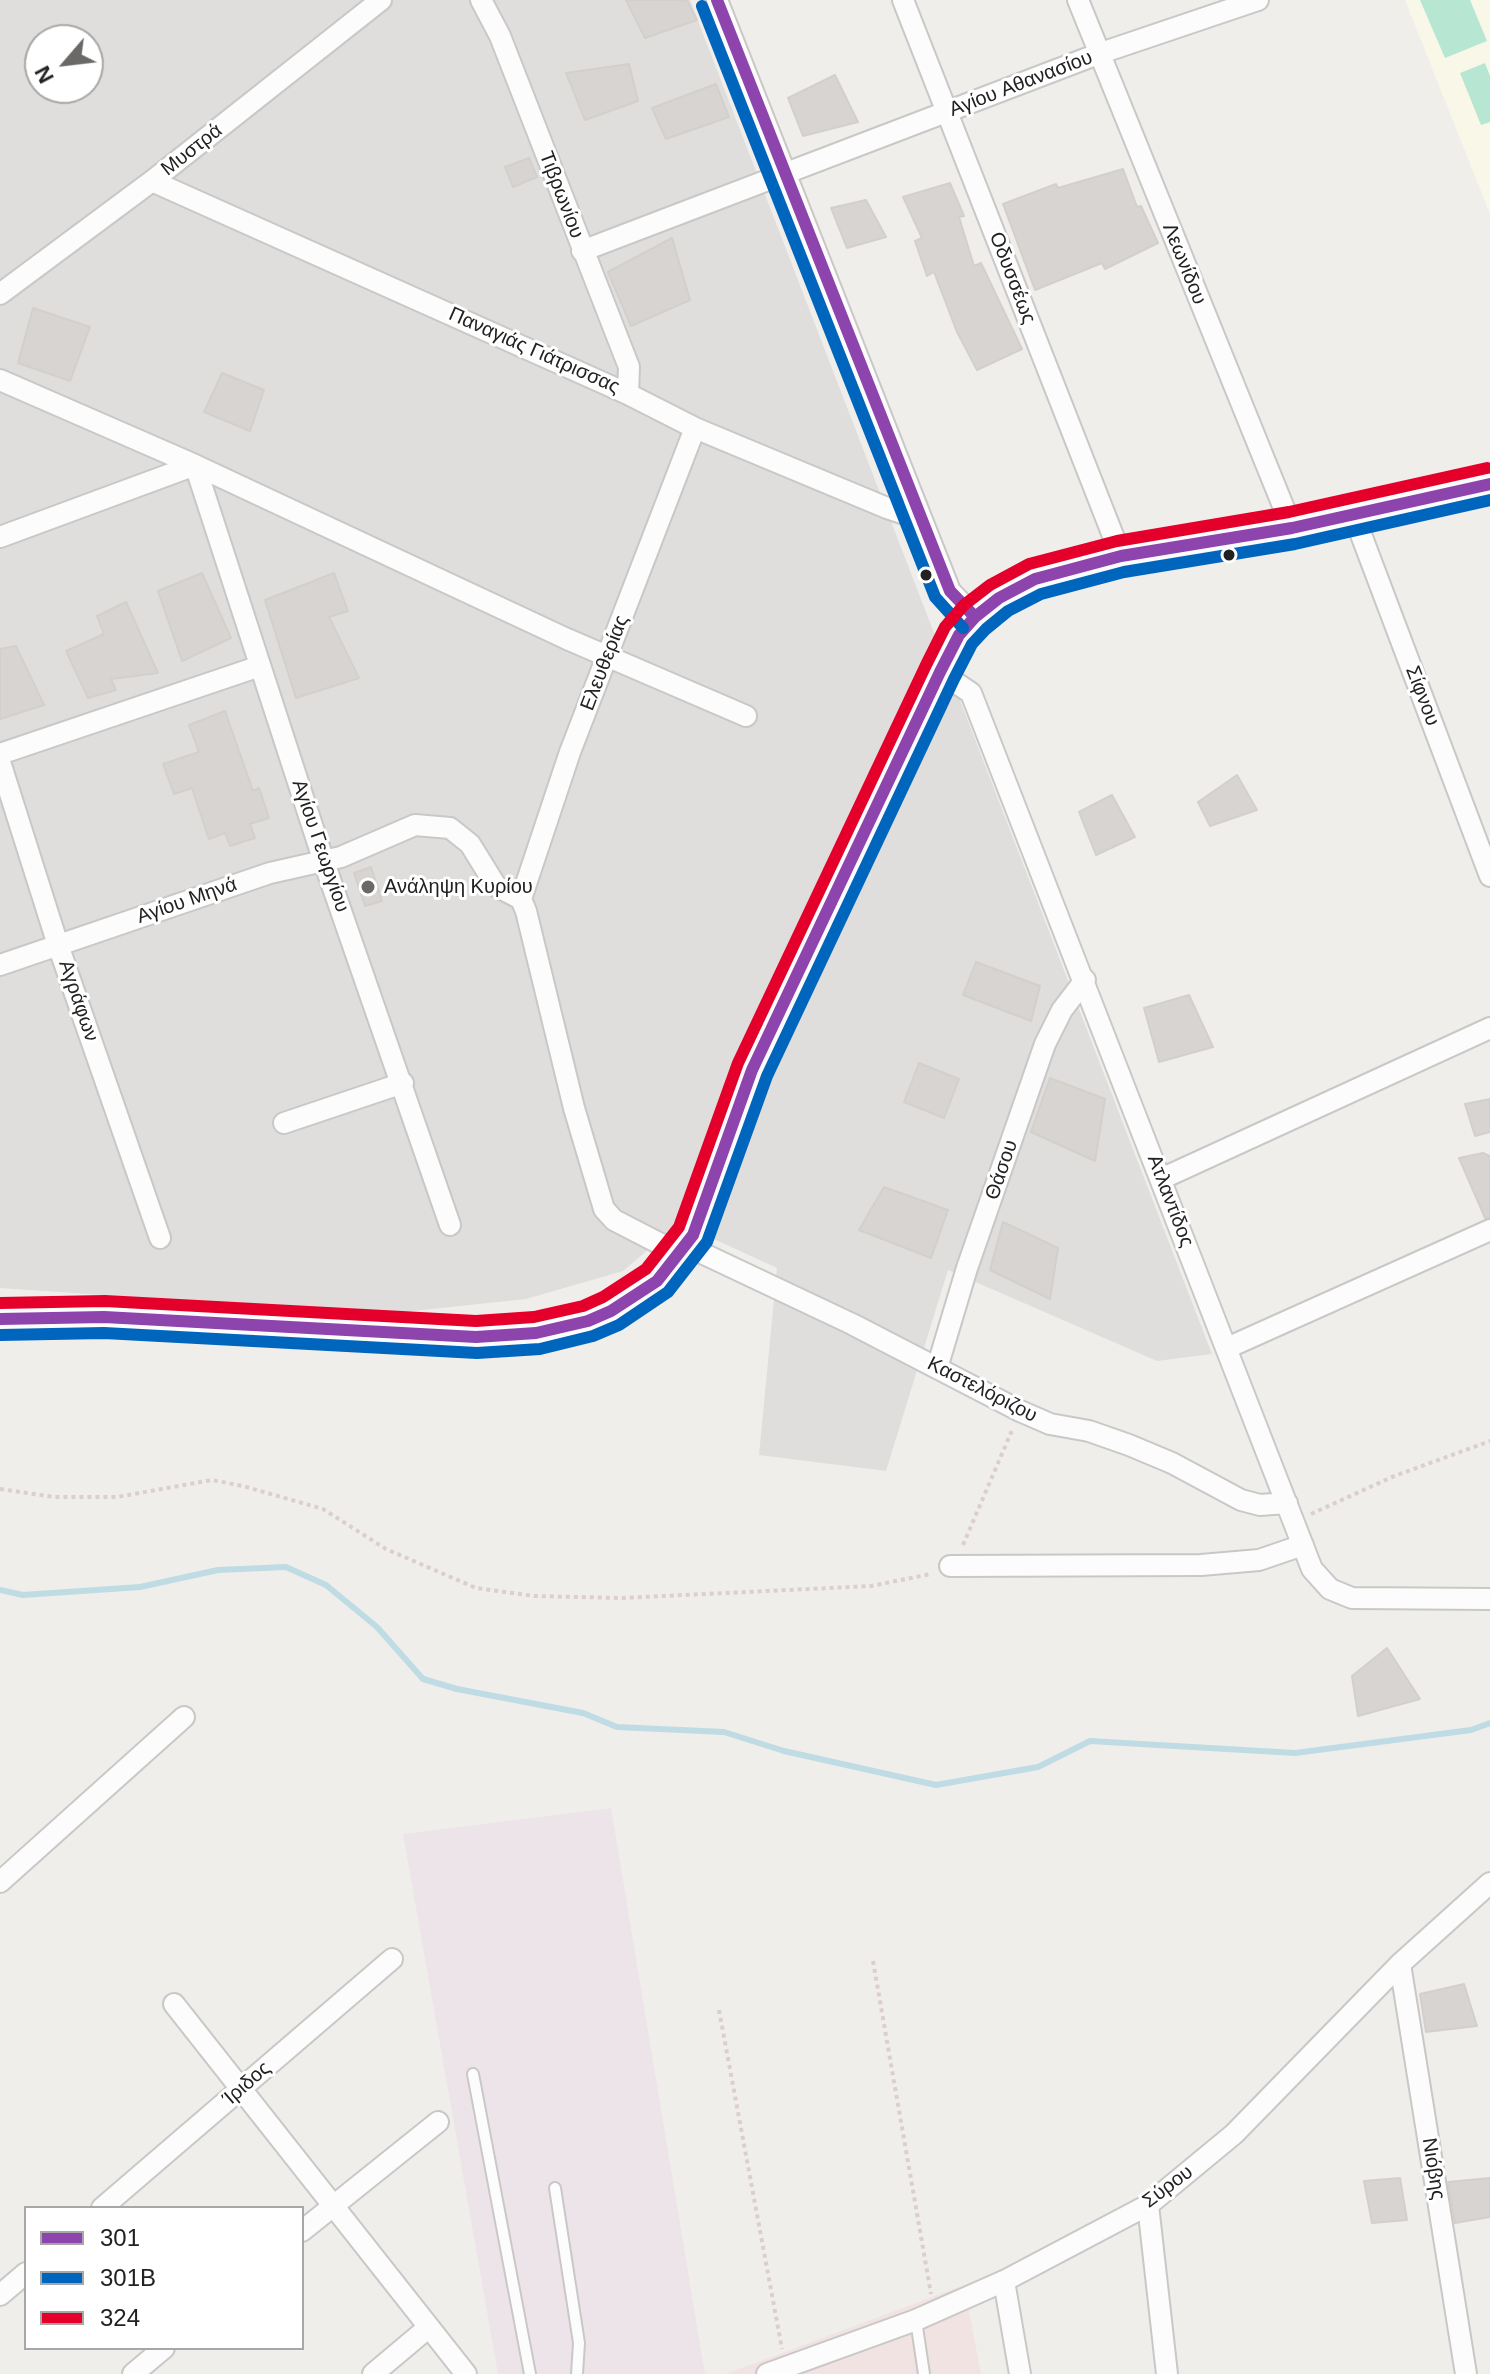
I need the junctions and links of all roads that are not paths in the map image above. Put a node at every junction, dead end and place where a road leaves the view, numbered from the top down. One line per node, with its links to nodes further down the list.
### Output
1 (381, 0): 11 (street, Μυστρά)
2 (481, 0): 12 (street, Τιβρωνίου)
3 (717, 0): 10 (street)
4 (903, 0): 9 (street, Οδυσσέως)
5 (1078, 0): 8 (street, Λεωνίδου)
6 (1258, 0): 7 (street, Αγίου Αθανασίου)
7 (1228, 5): 8 (street, Αγίου Αθανασίου)
8 (1098, 54): 9 (street, Αγίου Αθανασίου); 21 (street, Λεωνίδου)
9 (946, 112): 10 (street, Αγίου Αθανασίου); 23 (street, Οδυσσέως)
10 (786, 175): 12 (street, Αγίου Αθανασίου); 19 (street)
11 (152, 181): 13 (street, Μυστρά); 15 (street, Παναγιάς Γιάτρισσας)
12 (582, 251): 15 (street, Τιβρωνίου)
13 (0, 294)
14 (0, 380): 17 (street)
15 (628, 394): 16 (street, Παναγιάς Γιάτρισσας)
16 (695, 428): 19 (street, Παναγιάς Γιάτρισσας); 25 (street, Ελευθερίας)
17 (195, 465): 22 (street); 25 (street); 26 (street, Αγίου Γεωργίου)
18 (1490, 484): 20 (street)
19 (917, 507): 24 (street)
20 (1354, 516): 21 (street); 32 (street, Σίφνου)
21 (1292, 528): 23 (street)
22 (0, 537)
23 (1121, 556): 24 (street)
24 (975, 617): 27 (street)
25 (608, 656): 28 (street); 33 (street, Ελευθερίας)
26 (260, 666): 29 (street); 31 (street, Αγίου Γεωργίου)
27 (940, 672): 36 (street, Ατλαντίδος); 44 (street)
28 (746, 716)
29 (0, 754)
30 (0, 762): 34 (street, Αγράφων)
31 (324, 862): 33 (street, Αγίου Μηνά); 34 (street, Αγίου Μηνά); 38 (street, Αγίου Γεωργίου)
32 (1490, 876)
33 (521, 899): 44 (street, Καστελόριζου)
34 (58, 945): 35 (street, Αγίου Μηνά); 43 (street, Αγράφων)
35 (0, 965)
36 (1085, 980): 40 (street, Ατλαντίδος); 47 (street, Θάσου)
37 (1490, 1028): 40 (street)
38 (403, 1083): 39 (street); 41 (street, Αγίου Γεωργίου)
39 (284, 1123)
40 (1161, 1179): 46 (street, Ατλαντίδος)
41 (450, 1225)
42 (1490, 1230): 46 (street)
43 (160, 1238)
44 (684, 1250): 45 (street); 47 (street, Καστελόριζου)
45 (0, 1319)
46 (1227, 1348): 48 (street, Ατλαντίδος)
47 (937, 1368): 48 (street, Καστελόριζου)
48 (1290, 1513): 49 (street, Ατλαντίδος)
49 (1303, 1545): 50 (street); 51 (street, Ατλαντίδος)
50 (950, 1566)
51 (1490, 1599)
52 (184, 1717): 53 (street)
53 (0, 1882)
54 (1490, 1883): 56 (street, Σύρου)
55 (392, 1959): 59 (street, Ίριδος)
56 (1400, 1964): 63 (street, Σύρου); 81 (street, Νιόβης)
57 (174, 2004): 59 (street)
58 (473, 2074): 76 (lane)
59 (241, 2089): 62 (street); 64 (street, Ίριδος)
60 (438, 2122): 62 (street)
61 (555, 2188): 77 (lane)
62 (333, 2205): 65 (street); 70 (street)
63 (1148, 2205): 67 (street, Σύρου); 80 (street)
64 (104, 2206)
65 (304, 2229)
66 (24, 2275): 68 (street)
67 (1004, 2281): 69 (street, Σύρου); 79 (street)
68 (0, 2295)
69 (925, 2316): 72 (street, Σύρου); 78 (lane)
70 (429, 2327): 74 (street); 75 (street)
71 (162, 2350): 73 (street)
72 (776, 2371)
73 (133, 2374)
74 (373, 2374)
75 (466, 2374)
76 (530, 2374)
77 (577, 2374)
78 (924, 2374)
79 (1020, 2374)
80 (1167, 2374)
81 (1466, 2374)

